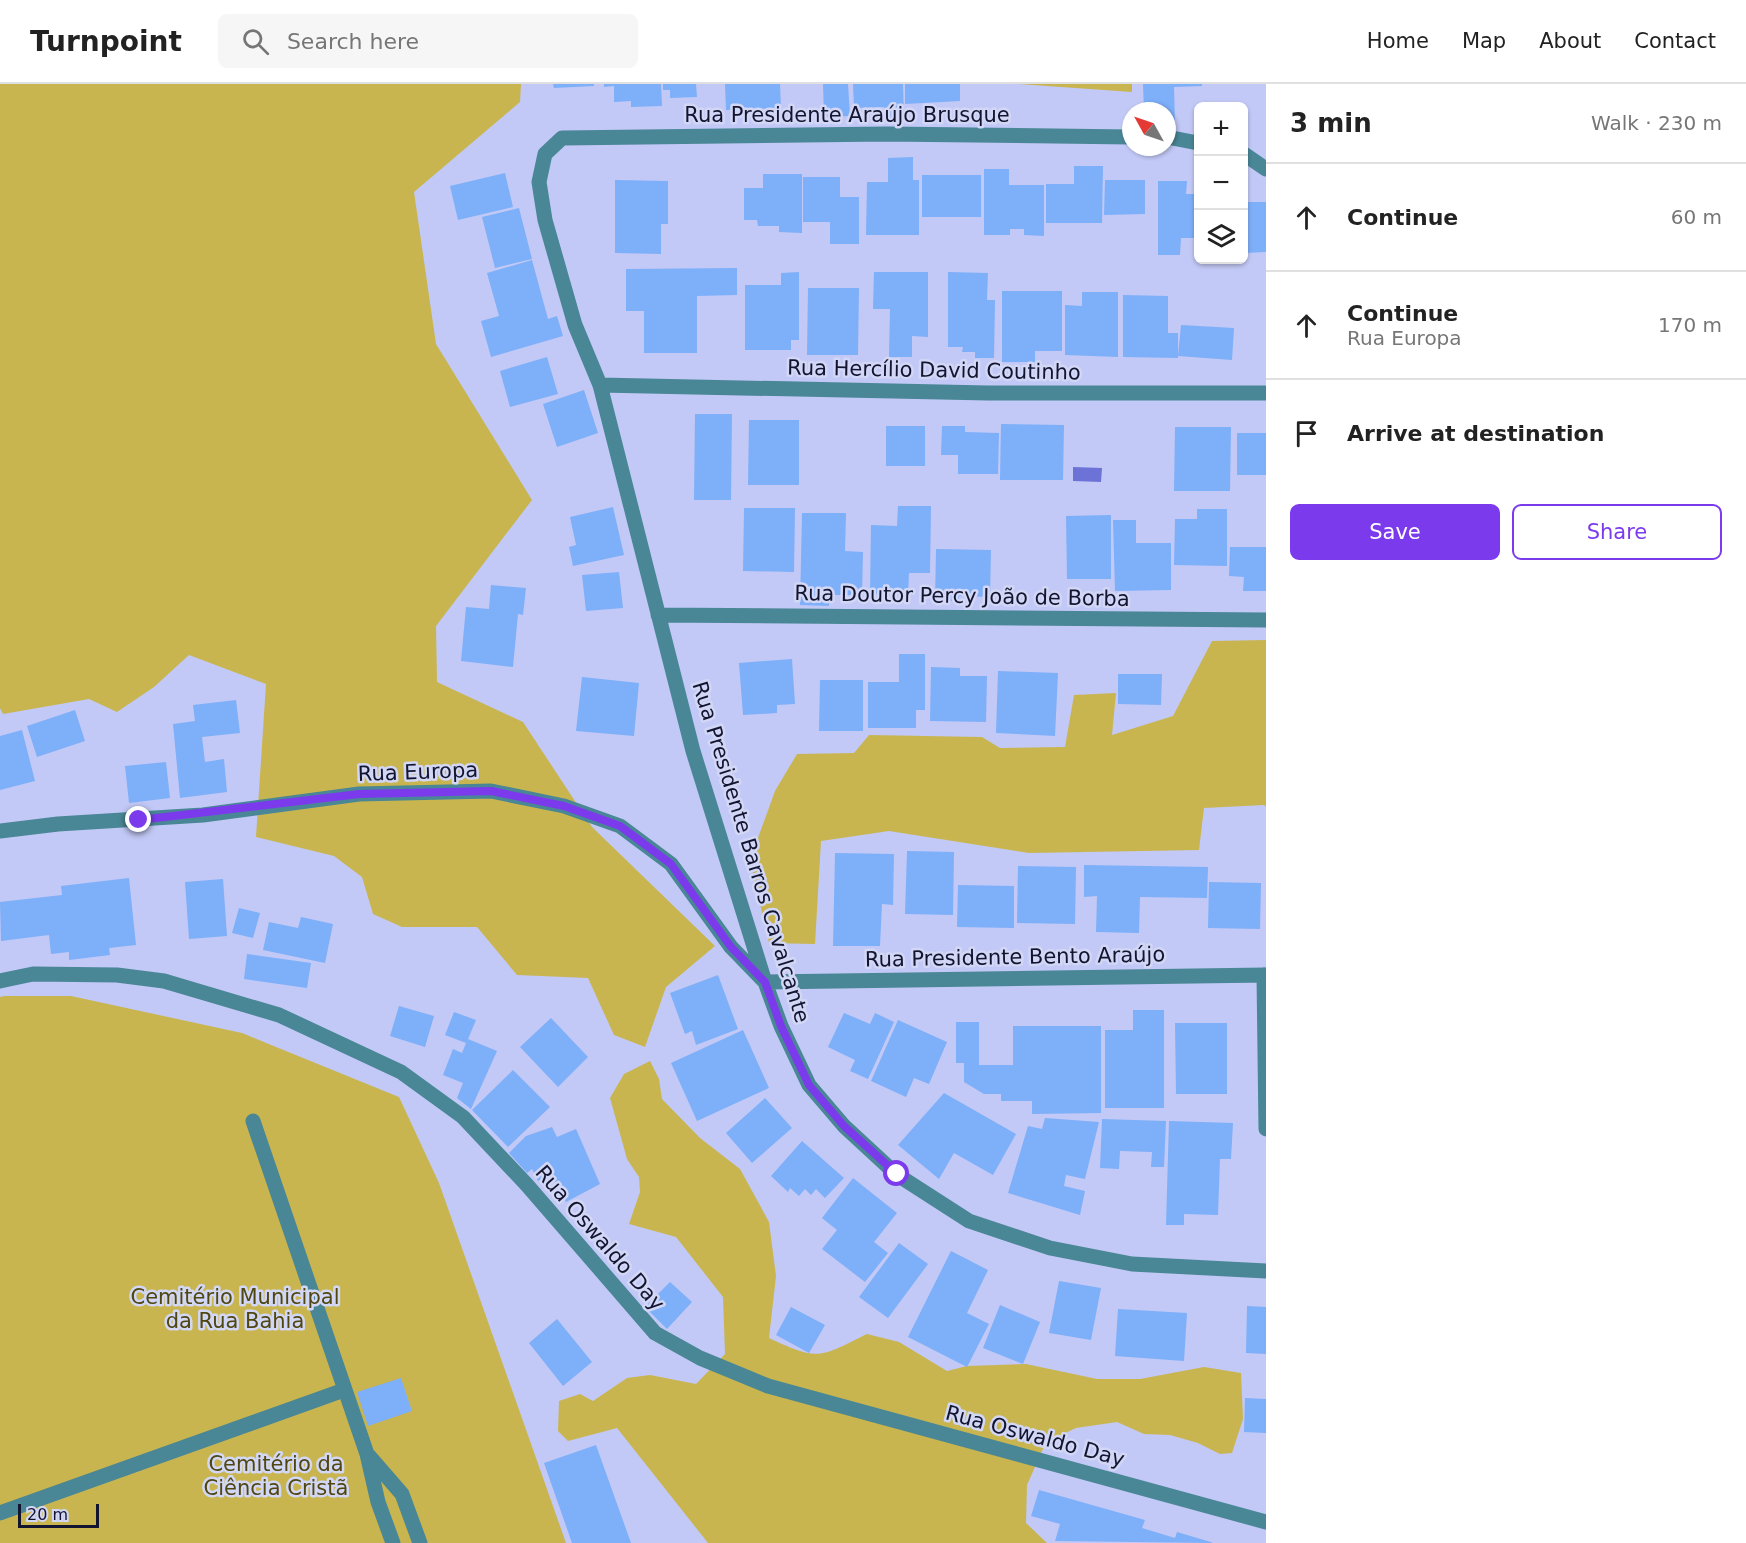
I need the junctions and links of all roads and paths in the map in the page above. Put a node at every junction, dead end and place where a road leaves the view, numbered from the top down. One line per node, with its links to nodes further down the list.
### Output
1 (1122, 137): 2 (street, Rua Presidente Araújo Brusque)
2 (562, 138): 9 (street, Rua Presidente Barros Cavalcante)
3 (1176, 139): 4 (street)
4 (1194, 142)
5 (1266, 153): 6 (street)
6 (1248, 154)
7 (1248, 156): 8 (street)
8 (1266, 169)
9 (600, 385): 10 (street, Rua Hercílio David Coutinho); 11 (street, Rua Presidente Barros Cavalcante)
10 (1266, 393)
11 (658, 615): 12 (street, Rua Doutor Percy João de Borba); 16 (street, Rua Presidente Barros Cavalcante)
12 (1266, 620)
13 (0, 831): 16 (street, Rua Europa)
14 (1265, 975): 16 (street, Rua Presidente Bento Araújo); 18 (street)
15 (0, 981): 25 (street, Rua Oswaldo Day)
16 (765, 982): 19 (street, Rua Presidente Barros Cavalcante)
17 (252, 1121): 20 (street)
18 (1266, 1129)
19 (1266, 1271)
20 (344, 1390): 21 (street); 24 (street)
21 (367, 1454): 22 (street); 23 (street)
22 (402, 1494): 23 (street); 27 (street)
23 (378, 1502): 26 (street)
24 (0, 1513)
25 (1266, 1522)
26 (393, 1543)
27 (420, 1543)

